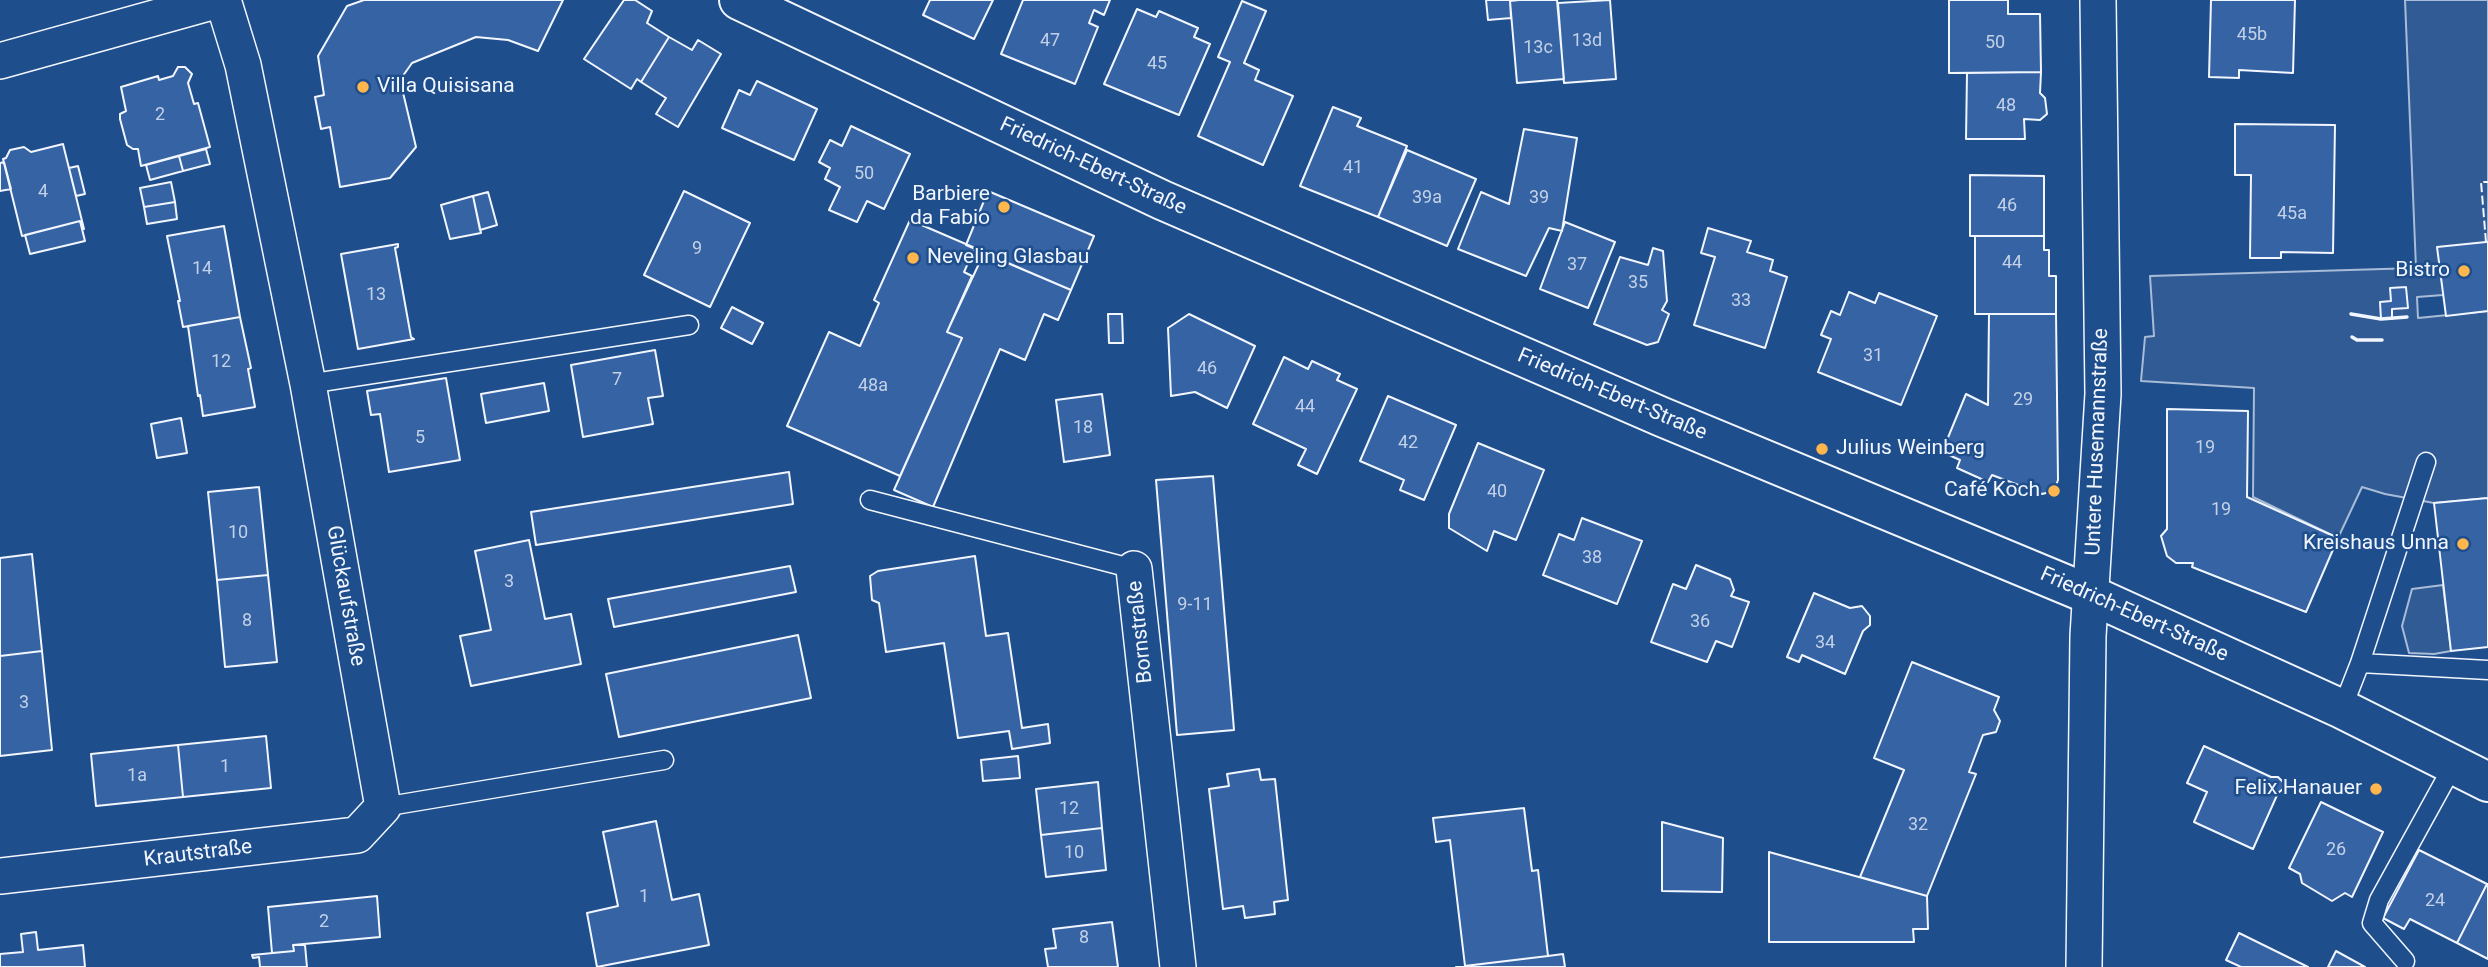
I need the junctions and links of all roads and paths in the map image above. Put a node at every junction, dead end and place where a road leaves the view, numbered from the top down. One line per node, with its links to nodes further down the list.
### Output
1 (221, 0): 4 (street); 7 (street, Glückaufstraße)
2 (739, 0): 11 (main road, Friedrich-Ebert-Straße)
3 (2098, 0): 11 (street, Untere Husemannstraße)
4 (147, 10): 5 (street)
5 (0, 61)
6 (689, 325): 7 (lane)
7 (307, 384): 18 (street, Glückaufstraße)
8 (2426, 462): 12 (lane)
9 (870, 500): 10 (lane, Bornstraße)
10 (1135, 569): 21 (street, Bornstraße)
11 (2091, 595): 14 (main road, Friedrich-Ebert-Straße); 22 (street, Untere Husemannstraße)
12 (2360, 663): 13 (lane); 14 (lane)
13 (2488, 670)
14 (2342, 709): 16 (main road, Friedrich-Ebert-Straße)
15 (664, 760): 18 (lane)
16 (2454, 764): 17 (main road, Friedrich-Ebert-Straße); 20 (lane)
17 (2488, 782)
18 (383, 807): 19 (street, Krautstraße)
19 (0, 876)
20 (2405, 961)
21 (1178, 967)
22 (2084, 967)

